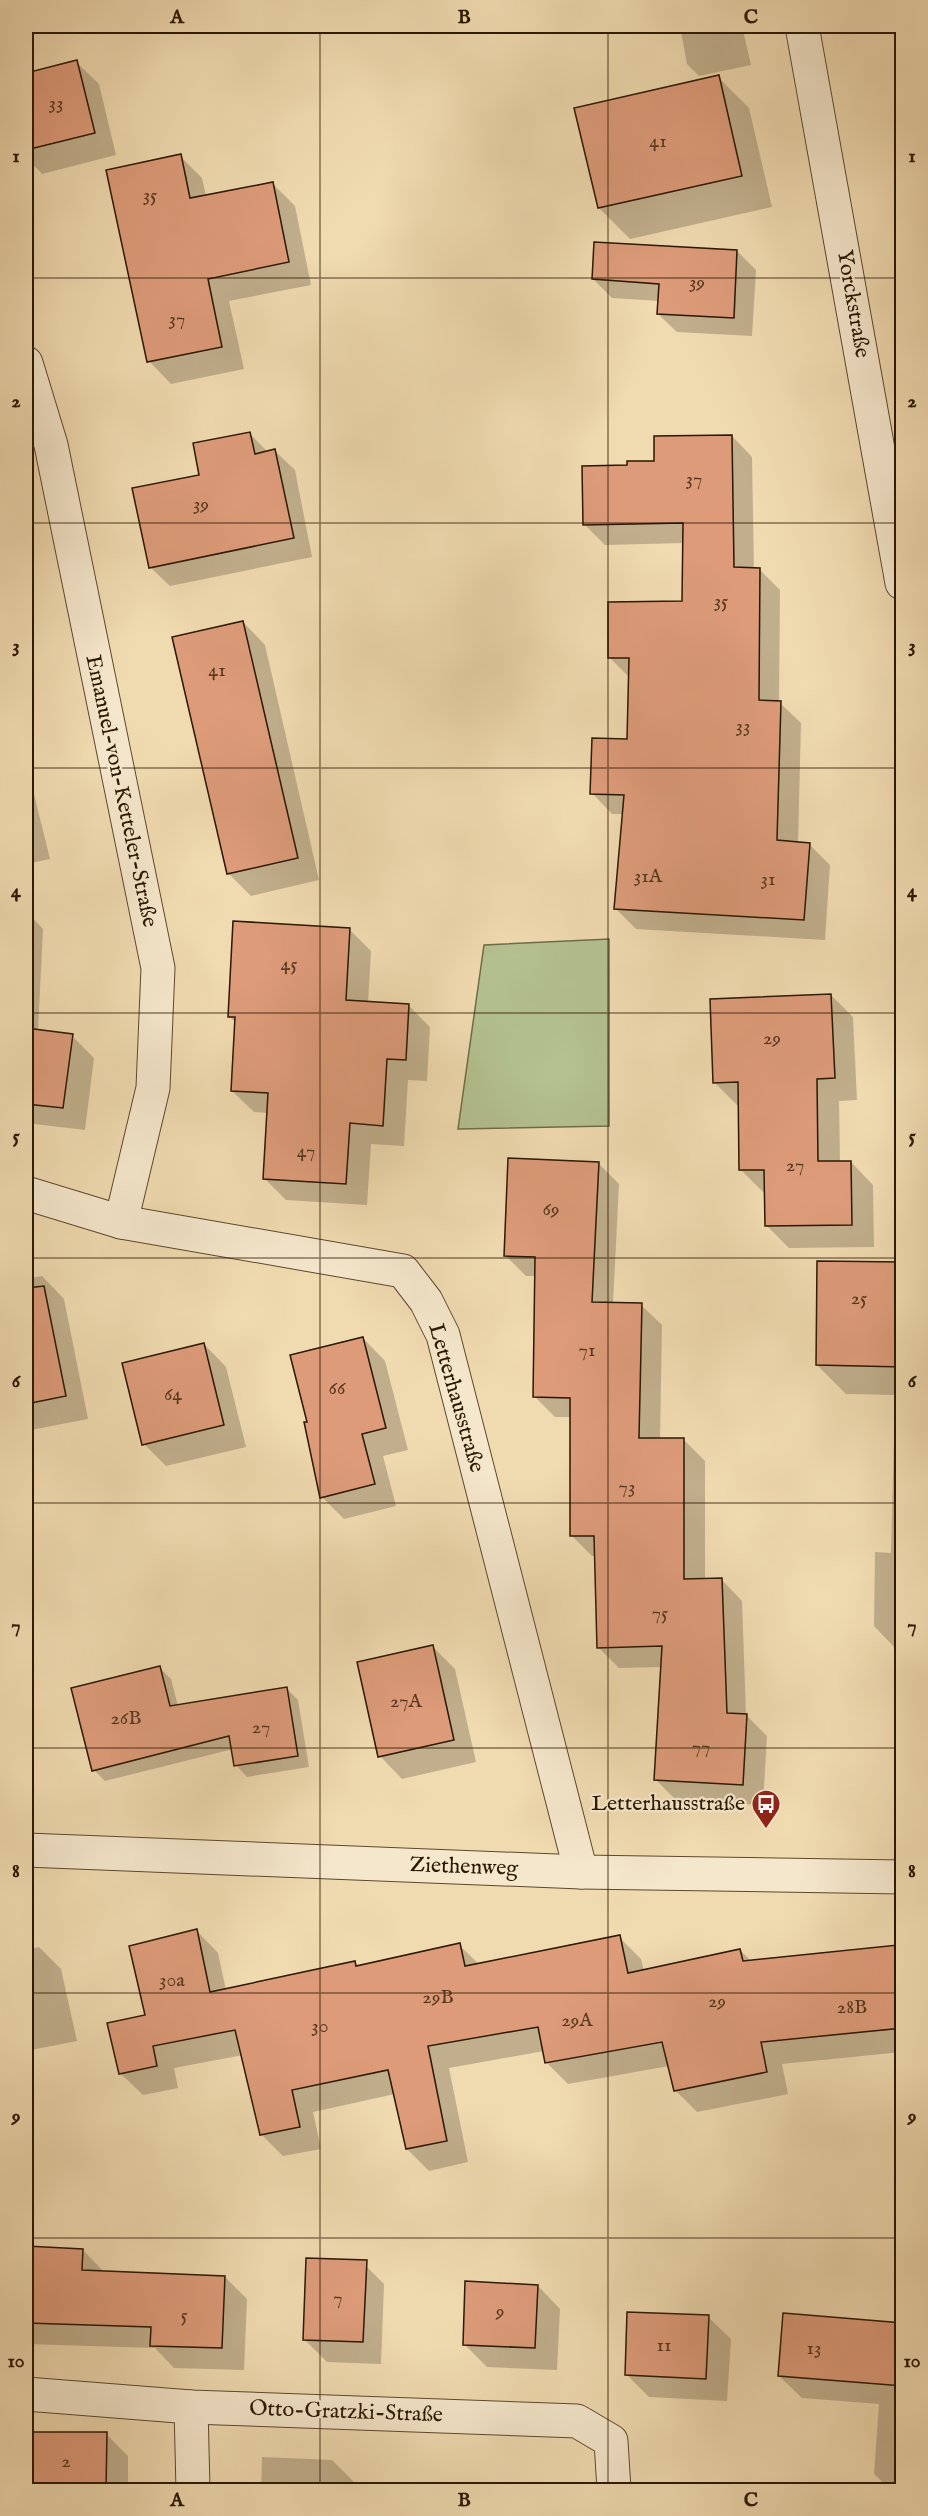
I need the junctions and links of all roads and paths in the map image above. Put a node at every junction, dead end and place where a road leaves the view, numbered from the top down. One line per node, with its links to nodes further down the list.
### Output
1 (802, 26): 3 (street, Yorckstraße)
2 (26, 363): 5 (street, Emanuel-von-Ketteler-Straße)
3 (903, 584)
4 (26, 1193): 5 (street, Letterhausstraße)
5 (121, 1221): 7 (street, Letterhausstraße)
6 (26, 1850): 7 (street, Ziethenweg)
7 (581, 1872): 8 (street, Ziethenweg)
8 (903, 1877)
9 (26, 2394): 10 (street, Otto-Gratzki-Straße)
10 (191, 2407): 11 (street); 12 (street, Otto-Gratzki-Straße)
11 (193, 2490)
12 (614, 2490)

